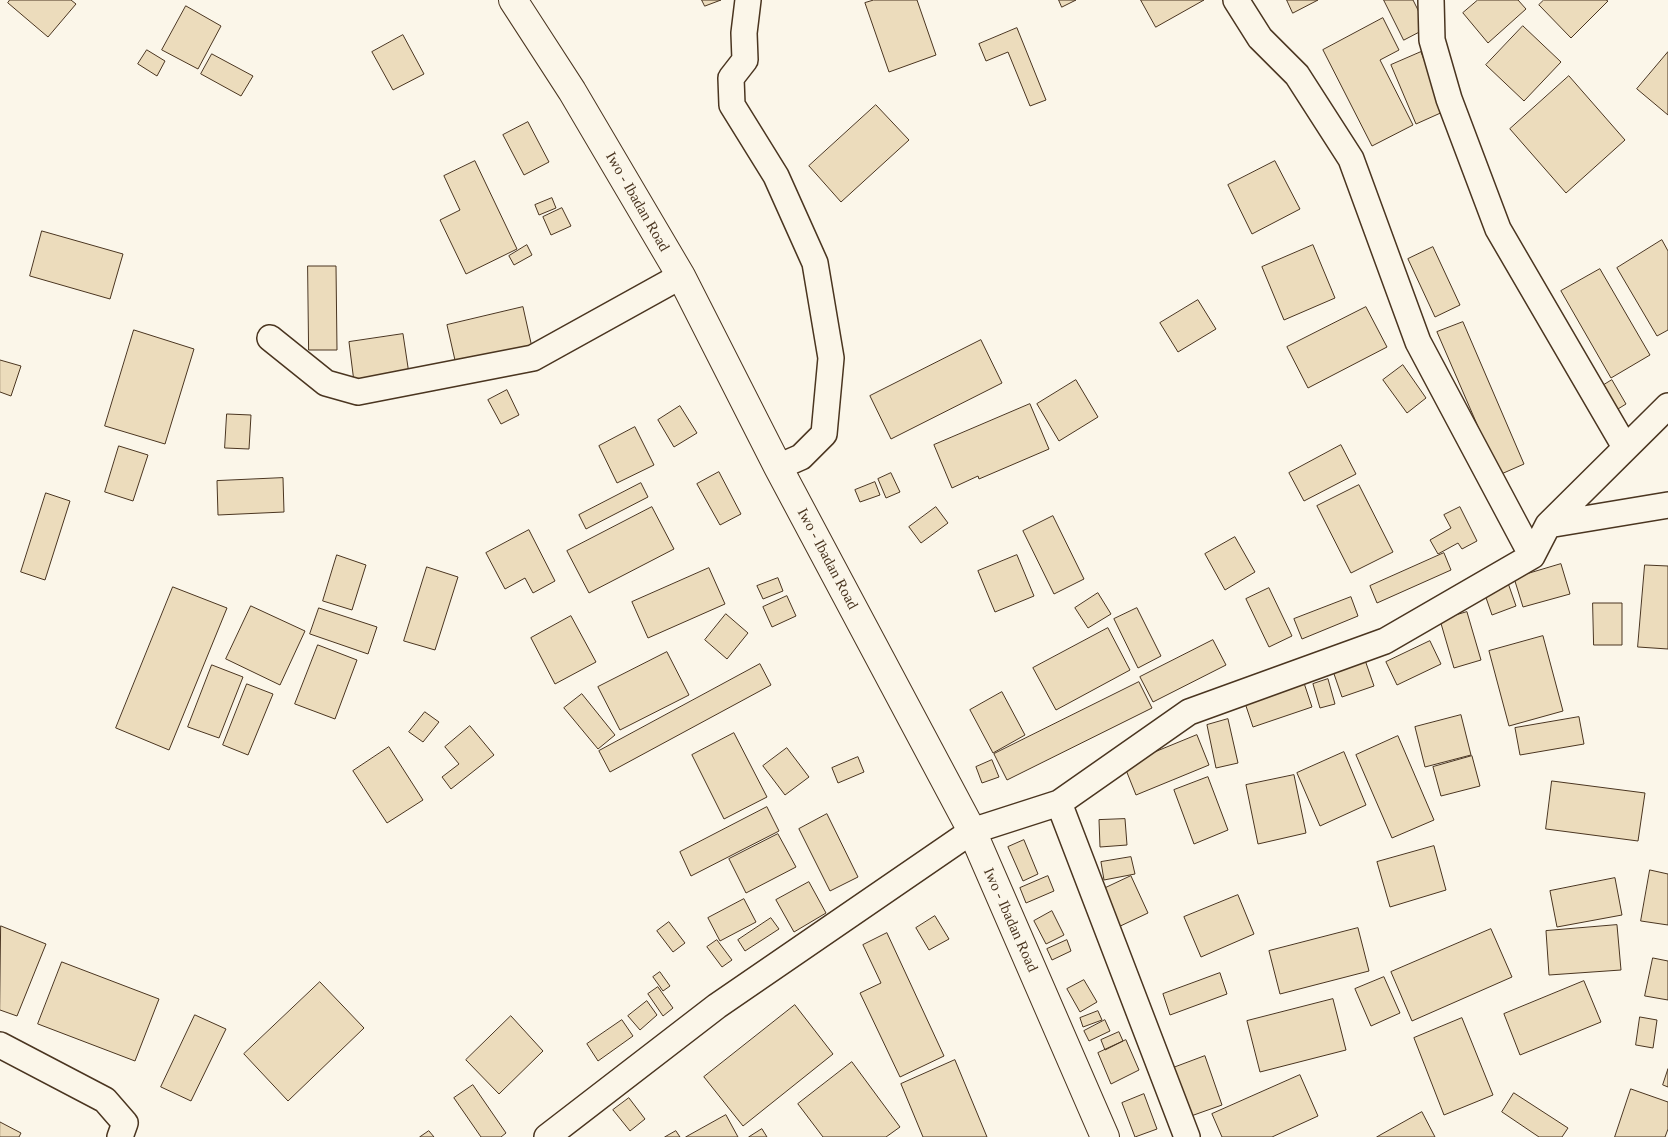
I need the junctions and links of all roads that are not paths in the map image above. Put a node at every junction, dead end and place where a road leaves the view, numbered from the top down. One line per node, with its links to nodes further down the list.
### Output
1 (513, 0): 5 (main road, Iwo - Ibadan Road)
2 (748, 0): 9 (street)
3 (1236, 0): 12 (street)
4 (1432, 0): 8 (street)
5 (681, 276): 6 (street); 9 (main road, Iwo - Ibadan Road)
6 (270, 338)
7 (1668, 406): 8 (street)
8 (1625, 447): 11 (street)
9 (778, 466): 14 (main road, Iwo - Ibadan Road)
10 (1668, 505): 11 (street)
11 (1548, 525): 12 (street)
12 (1532, 556): 13 (street)
13 (1059, 803): 14 (street); 19 (street)
14 (972, 831): 17 (street); 18 (main road, Iwo - Ibadan Road)
15 (0, 1045): 16 (street)
16 (120, 1137)
17 (548, 1137)
18 (1105, 1137)
19 (1187, 1137)

